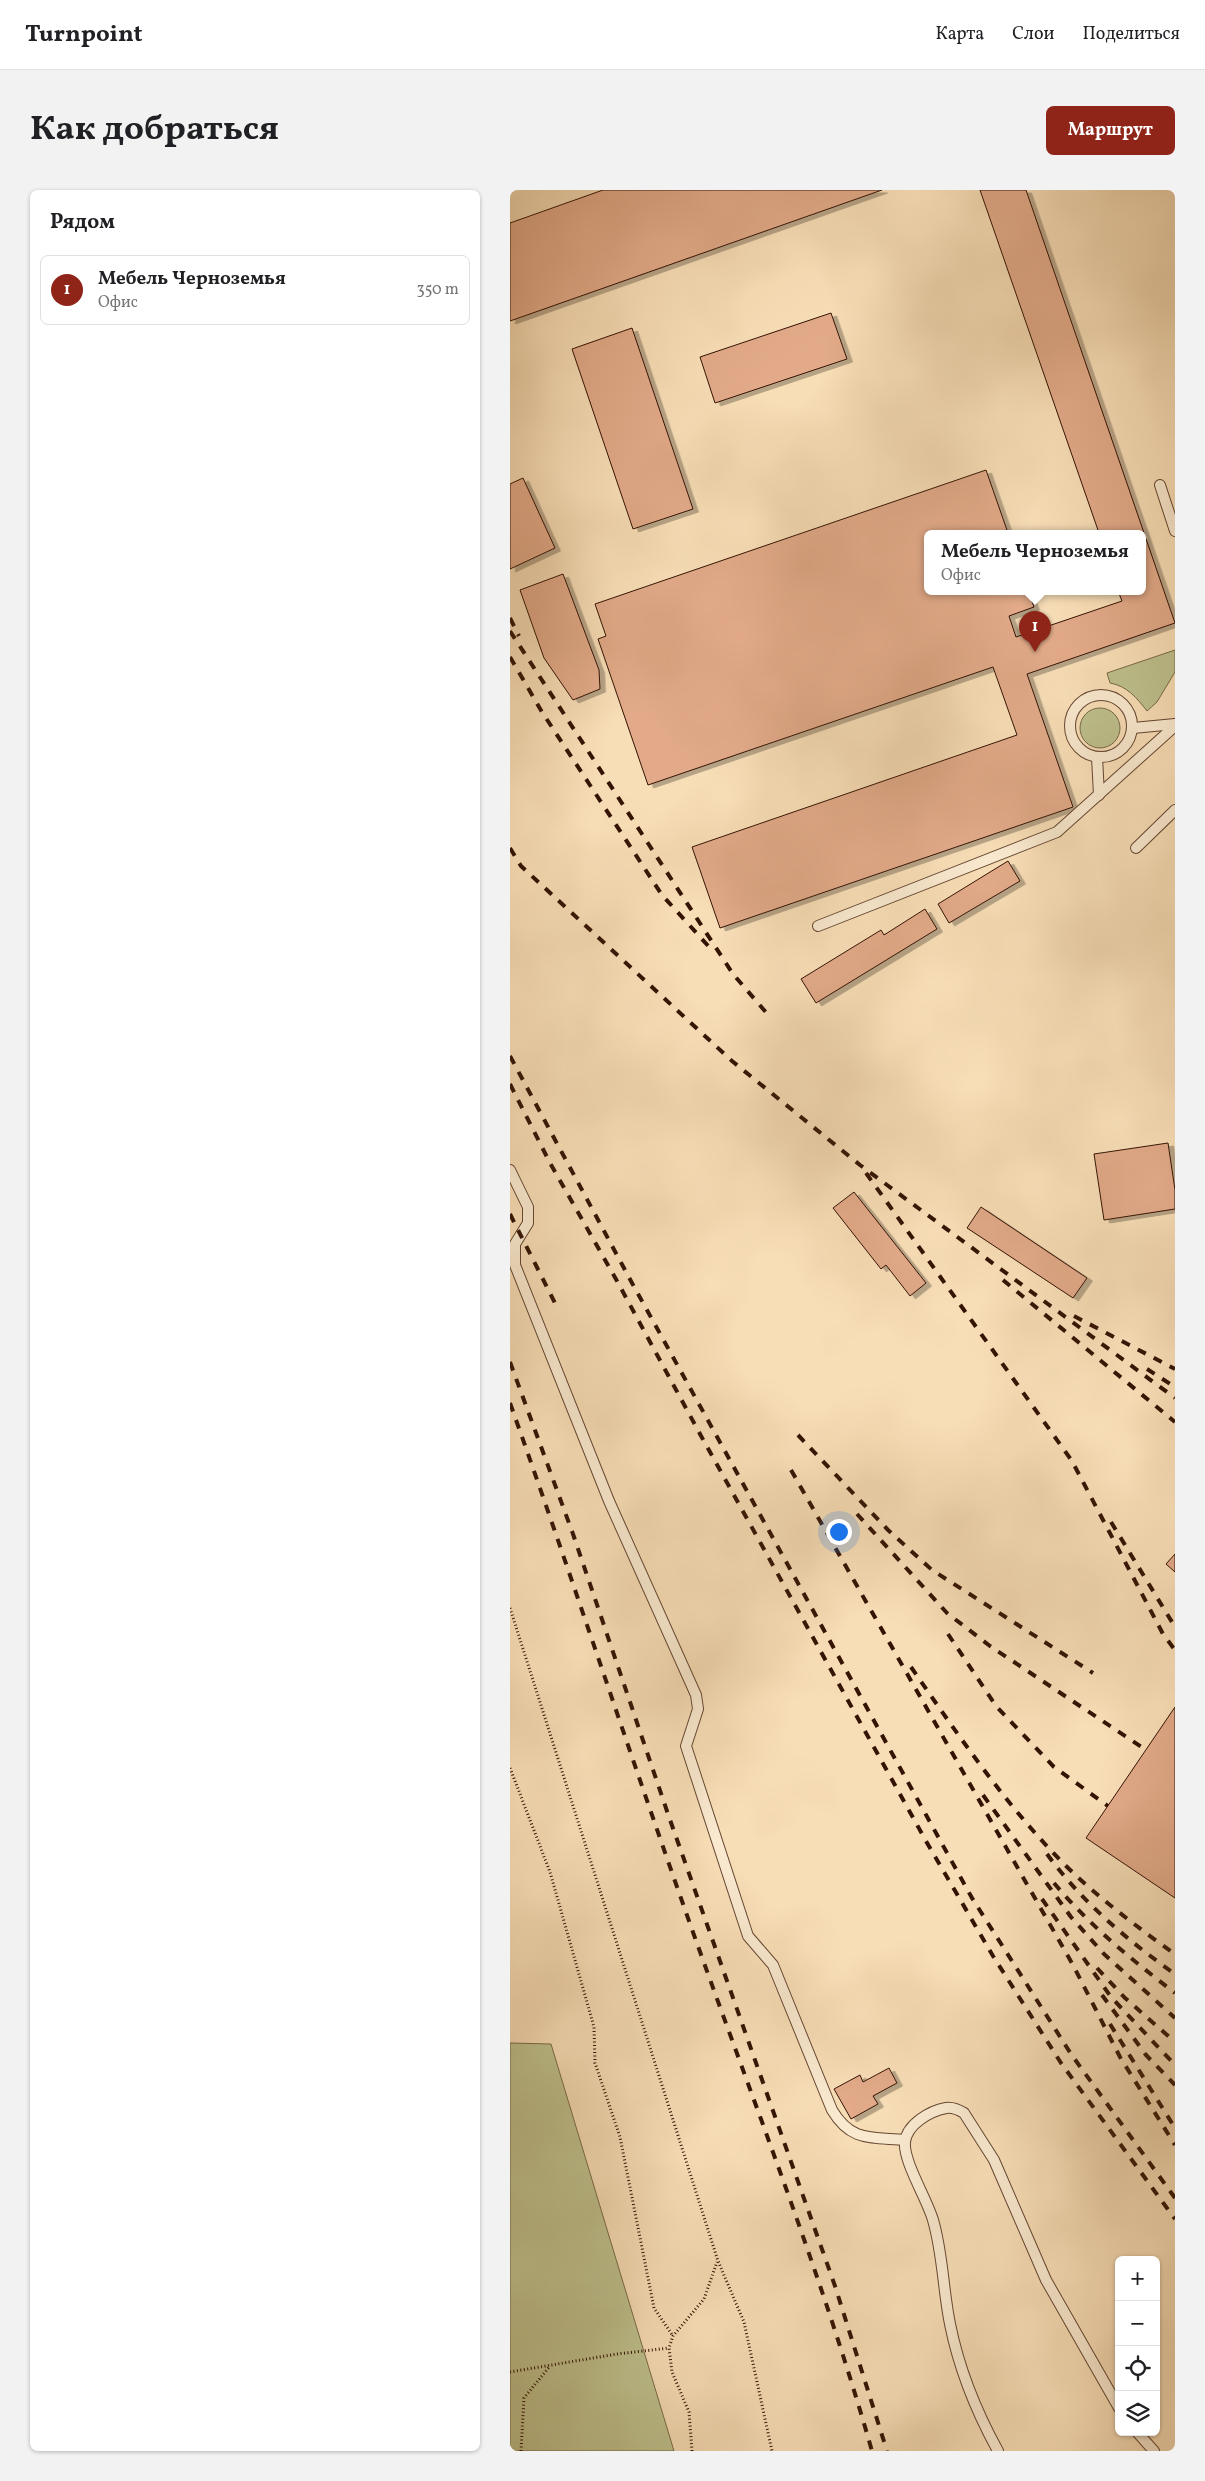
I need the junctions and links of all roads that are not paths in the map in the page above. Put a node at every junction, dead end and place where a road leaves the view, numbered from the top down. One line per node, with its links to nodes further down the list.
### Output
1 (1160, 485): 2 (lane)
2 (1175, 531)
3 (1175, 725): 4 (lane); 6 (lane)
4 (1133, 728): 5 (lane); 5 (lane)
5 (1097, 757): 6 (lane)
6 (1099, 795): 9 (lane)
7 (1175, 810): 8 (lane)
8 (1136, 848)
9 (818, 926)
10 (510, 1170): 11 (lane)
11 (905, 2140): 12 (lane); 14 (lane)
12 (1115, 2401)
13 (1141, 2436): 15 (lane)
14 (998, 2451)
15 (1154, 2451)

